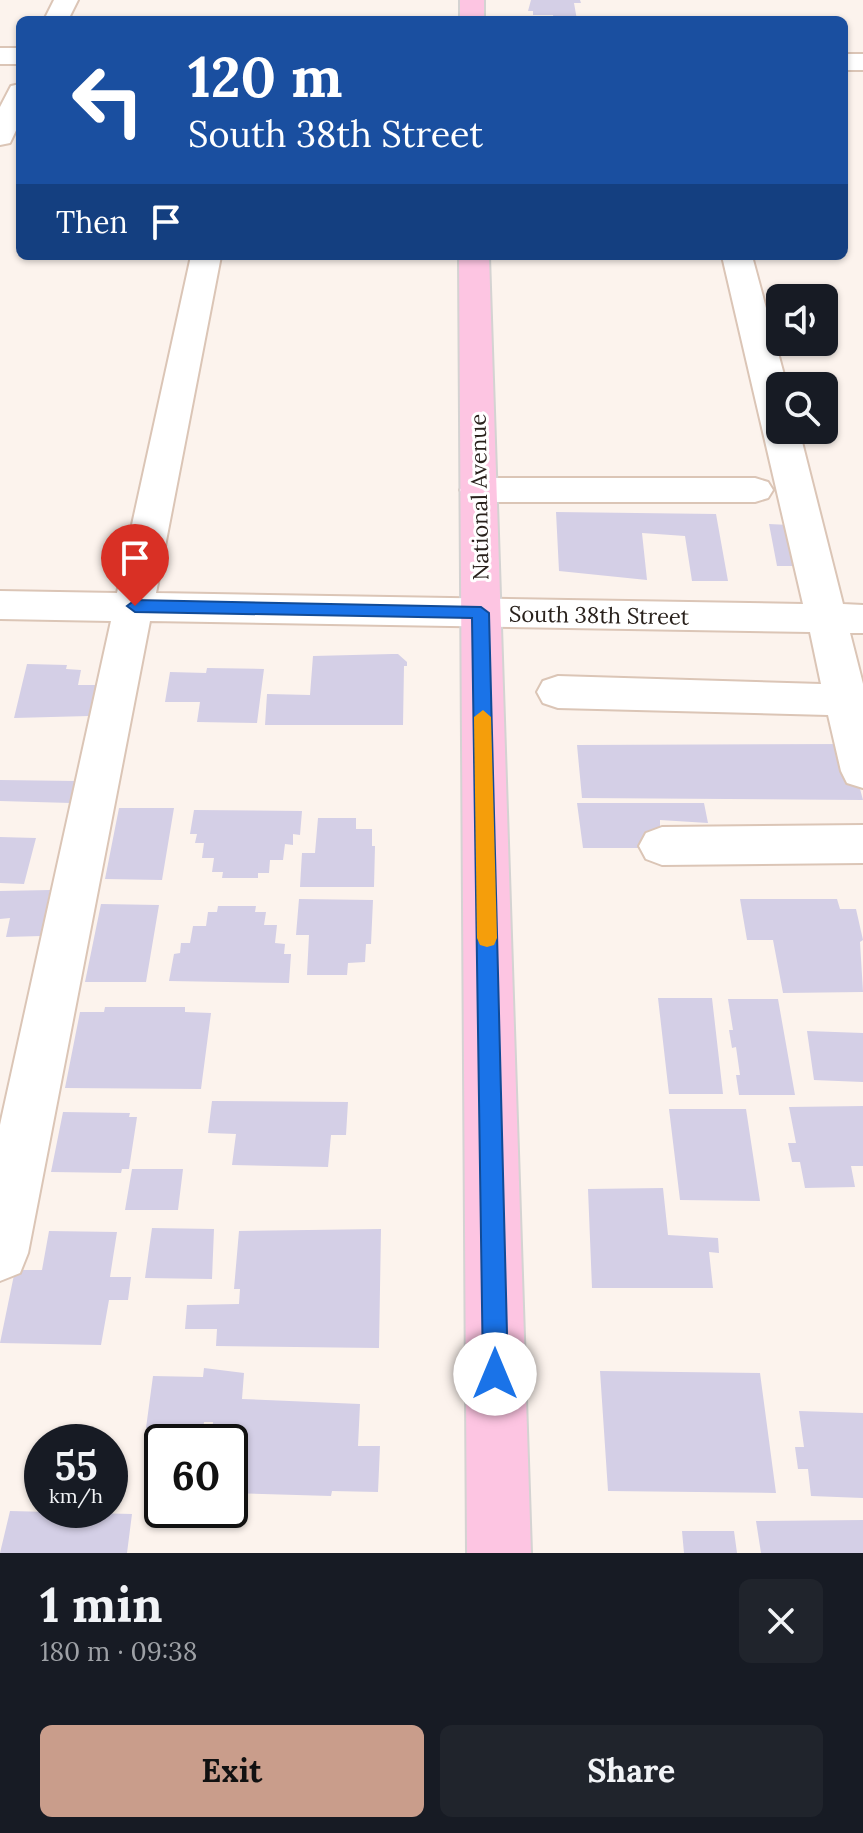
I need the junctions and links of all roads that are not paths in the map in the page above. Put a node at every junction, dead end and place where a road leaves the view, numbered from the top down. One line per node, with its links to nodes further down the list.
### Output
1 (16, 101): 2 (street)
2 (0, 137)
3 (205, 260): 11 (street)
4 (474, 260): 8 (main road, National Avenue)
5 (738, 260): 6 (street)
6 (766, 372)
7 (785, 444): 13 (street)
8 (478, 490): 9 (street); 12 (main road, National Avenue)
9 (755, 490)
10 (0, 605): 11 (street, South 38th Street)
11 (135, 606): 12 (street, South 38th Street); 19 (street)
12 (481, 613): 13 (street, South 38th Street); 20 (main road, National Avenue)
13 (844, 619): 15 (street)
14 (558, 692): 15 (street)
15 (845, 700): 16 (street)
16 (863, 771)
17 (863, 844): 18 (street)
18 (662, 846)
19 (0, 1253)
20 (499, 1553)

